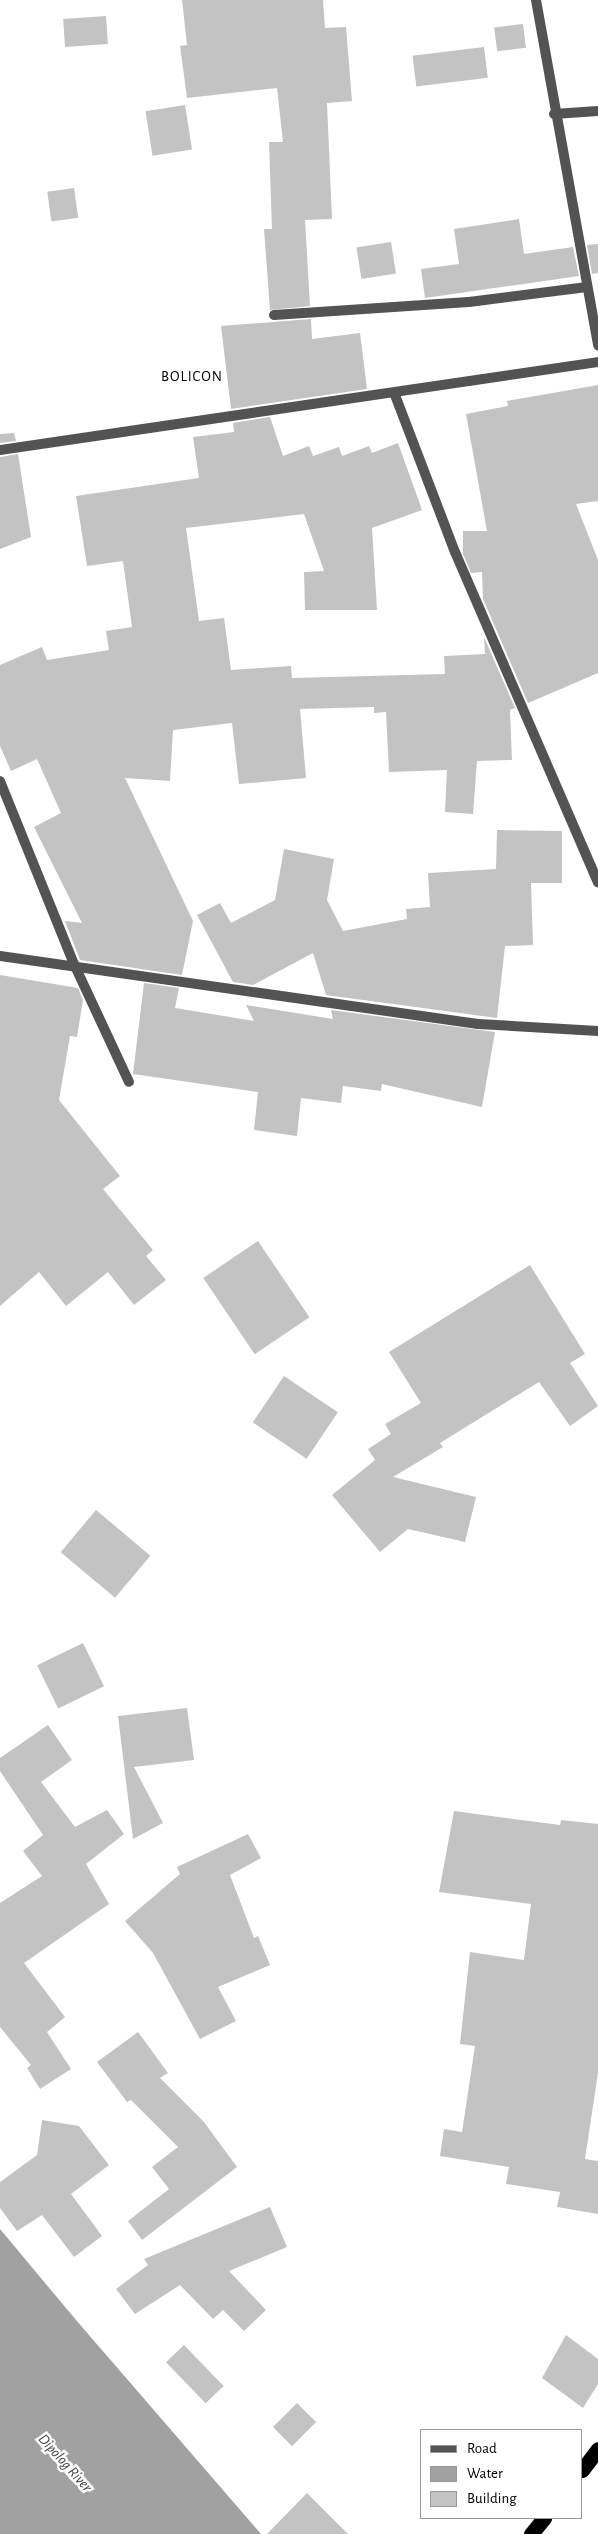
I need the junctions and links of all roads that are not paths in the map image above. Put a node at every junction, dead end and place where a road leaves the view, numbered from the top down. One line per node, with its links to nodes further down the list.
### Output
1 (536, 0): 3 (street)
2 (598, 111): 3 (street)
3 (554, 114): 4 (street)
4 (587, 287): 5 (street); 6 (street)
5 (274, 315)
6 (598, 345)
7 (598, 362): 8 (street)
8 (395, 395): 9 (street); 11 (street)
9 (0, 450)
10 (0, 781): 13 (street)
11 (598, 882)
12 (0, 956): 13 (street)
13 (74, 964): 14 (street); 15 (street)
14 (598, 1031)
15 (129, 1082)
16 (598, 2449): 17 (highway)
17 (583, 2469)
18 (543, 2519): 19 (highway)
19 (531, 2534)

